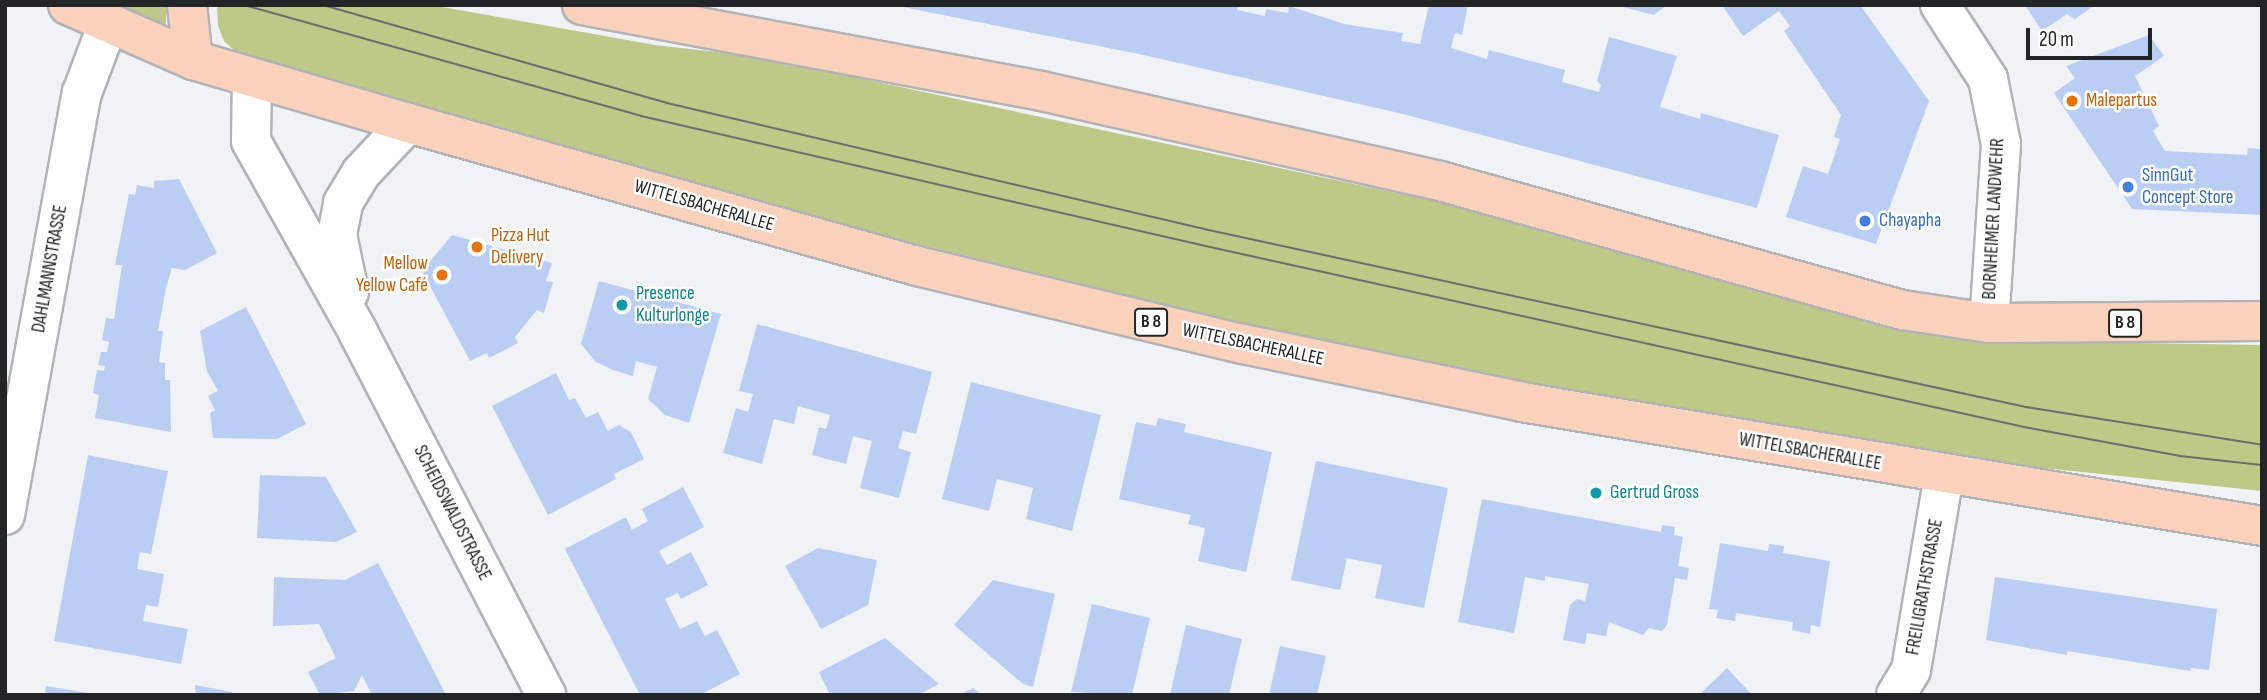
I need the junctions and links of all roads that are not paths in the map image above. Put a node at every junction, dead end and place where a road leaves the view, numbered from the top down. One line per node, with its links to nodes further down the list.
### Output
1 (68, 5): 5 (main road, WITTELSBACHERALLEE / B 8)
2 (187, 5): 6 (main road)
3 (582, 5): 10 (main road, B 8)
4 (1940, 5): 10 (street, BORNHEIMER LANDWEHR)
5 (107, 26): 6 (main road, WITTELSBACHERALLEE / B 8); 13 (street, DAHLMANNSTRASSE)
6 (193, 60): 7 (main road, WITTELSBACHERALLEE / B 8)
7 (252, 78): 8 (main road, WITTELSBACHERALLEE / B 8); 11 (street, SCHEIDSWALDSTRASSE)
8 (408, 123): 11 (street, SCHEIDSWALDSTRASSE); 12 (main road, WITTELSBACHERALLEE / B 8)
9 (2262, 321): 10 (main road, B 8)
10 (1989, 323)
11 (358, 331): 15 (street, SCHEIDSWALDSTRASSE)
12 (1944, 475): 14 (main road, WITTELSBACHERALLEE / B 8); 16 (street, FREILIGRATHSTRASSE)
13 (5, 515)
14 (2262, 526)
15 (545, 695)
16 (1896, 695)

